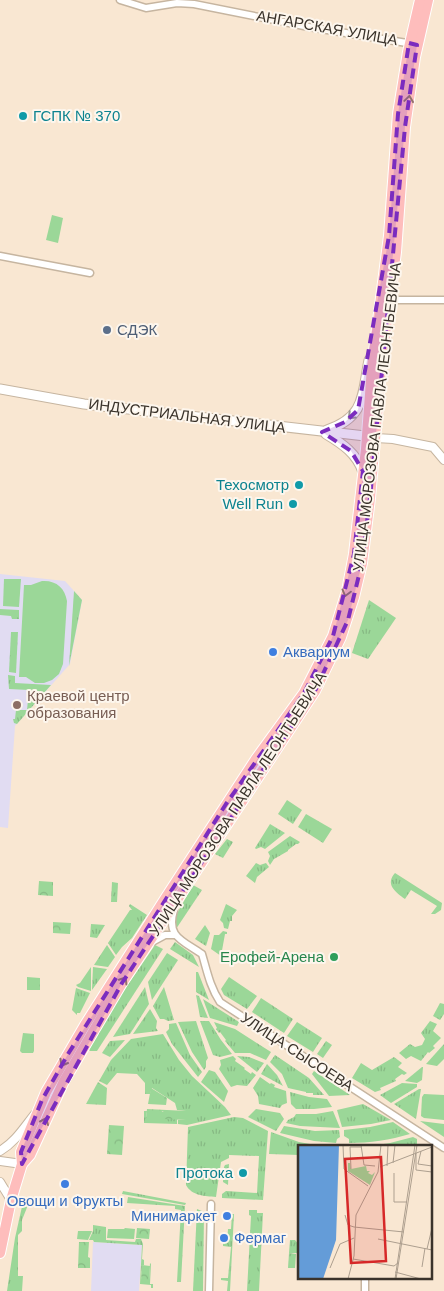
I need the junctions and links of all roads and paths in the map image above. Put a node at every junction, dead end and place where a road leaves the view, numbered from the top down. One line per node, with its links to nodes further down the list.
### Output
1 (120, 0): 4 (street, АНГАРСКАЯ УЛИЦА)
2 (420, 0): 4 (main road, УЛИЦА МОРОЗОВА ПАВЛА ЛЕОНТЬЕВИЧА)
3 (428, 0): 4 (main road, УЛИЦА МОРОЗОВА ПАВЛА ЛЕОНТЬЕВИЧА)
4 (413, 44): 7 (main road, УЛИЦА МОРОЗОВА ПАВЛА ЛЕОНТЬЕВИЧА, one-way to 4); 9 (main road, УЛИЦА МОРОЗОВА ПАВЛА ЛЕОНТЬЕВИЧА)
5 (0, 256): 6 (street)
6 (90, 273)
7 (390, 300): 8 (street); 12 (main road, УЛИЦА МОРОЗОВА ПАВЛА ЛЕОНТЬЕВИЧА)
8 (444, 300)
9 (376, 338): 11 (main road, one-way to 11); 12 (main road, УЛИЦА МОРОЗОВА ПАВЛА ЛЕОНТЬЕВИЧА)
10 (0, 389): 11 (main road, ИНДУСТРИАЛЬНАЯ УЛИЦА)
11 (322, 432): 12 (main road, ИНДУСТРИАЛЬНАЯ УЛИЦА); 14 (main road)
12 (371, 437): 13 (street); 14 (main road, УЛИЦА МОРОЗОВА ПАВЛА ЛЕОНТЬЕВИЧА); 15 (main road, УЛИЦА МОРОЗОВА ПАВЛА ЛЕОНТЬЕВИЧА)
13 (444, 460)
14 (361, 493): 18 (main road, УЛИЦА МОРОЗОВА ПАВЛА ЛЕОНТЬЕВИЧА, one-way to 18)
15 (176, 901): 16 (street); 17 (main road, УЛИЦА МОРОЗОВА ПАВЛА ЛЕОНТЬЕВИЧА)
16 (175, 935): 17 (street); 19 (street, УЛИЦА СЫСОЕВА)
17 (146, 945): 22 (main road, УЛИЦА МОРОЗОВА ПАВЛА ЛЕОНТЬЕВИЧА, one-way to 17)
18 (42, 1100): 20 (street); 22 (main road, УЛИЦА МОРОЗОВА ПАВЛА ЛЕОНТЬЕВИЧА)
19 (444, 1148)
20 (0, 1151)
21 (0, 1161): 22 (street)
22 (22, 1164): 24 (main road, УЛИЦА МОРОЗОВА ПАВЛА ЛЕОНТЬЕВИЧА)
23 (0, 1182): 24 (street)
24 (11, 1200): 26 (main road, УЛИЦА МОРОЗОВА ПАВЛА ЛЕОНТЬЕВИЧА)
25 (211, 1204): 28 (street)
26 (0, 1252)
27 (366, 1278): 29 (street)
28 (209, 1291)
29 (365, 1291)

